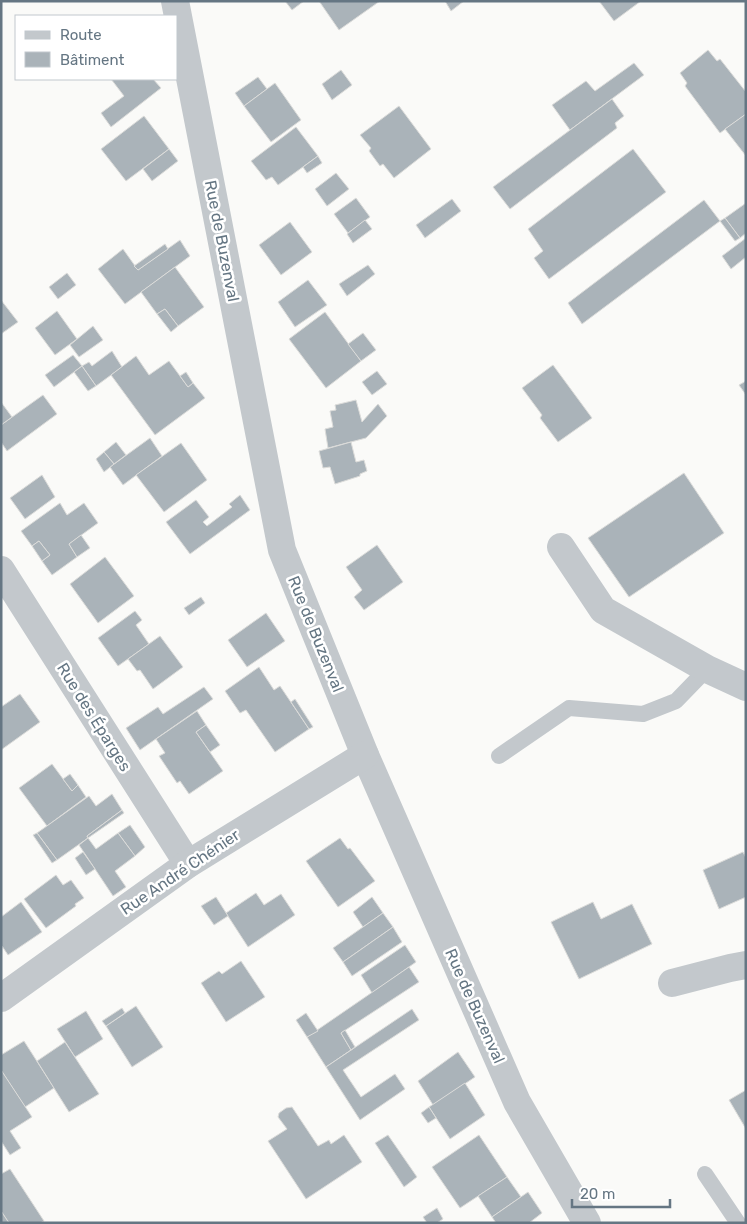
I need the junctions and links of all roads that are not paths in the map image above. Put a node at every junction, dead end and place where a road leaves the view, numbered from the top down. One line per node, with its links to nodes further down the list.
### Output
1 (175, 1): 2 (street, Rue de Buzenval)
2 (178, 15)
3 (178, 16): 8 (street, Rue de Buzenval)
4 (561, 547): 6 (street)
5 (5, 585): 10 (street, Rue des Éparges)
6 (707, 669): 7 (street); 9 (lane)
7 (746, 687)
8 (365, 755): 10 (street, Rue André Chénier); 15 (street, Rue de Buzenval)
9 (498, 756)
10 (188, 864): 13 (street, Rue André Chénier)
11 (746, 965): 12 (street)
12 (672, 983)
13 (1, 998)
14 (705, 1174): 16 (lane)
15 (587, 1223)
16 (738, 1223)

